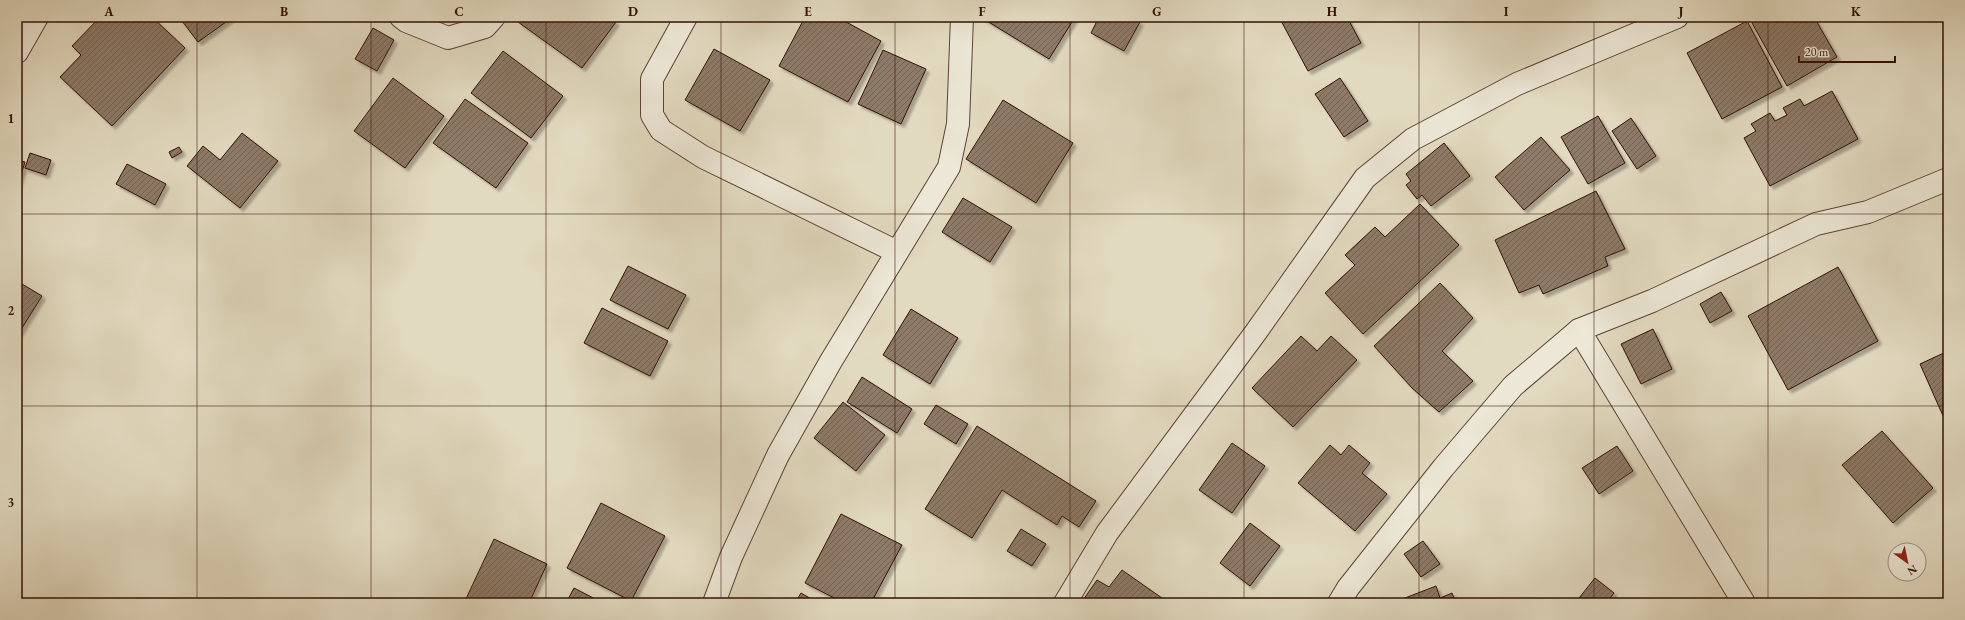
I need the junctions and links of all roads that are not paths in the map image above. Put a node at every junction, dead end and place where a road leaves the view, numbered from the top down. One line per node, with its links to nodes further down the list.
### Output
1 (401, 17): 2 (street)
2 (494, 17)
3 (686, 17): 9 (street)
4 (962, 17): 9 (street)
5 (1677, 17): 12 (street)
6 (28, 20): 7 (street)
7 (17, 52)
8 (1948, 179): 10 (street)
9 (897, 252): 11 (street)
10 (1579, 330): 13 (street); 14 (street)
11 (714, 603)
12 (1065, 603)
13 (1339, 603)
14 (1744, 603)

